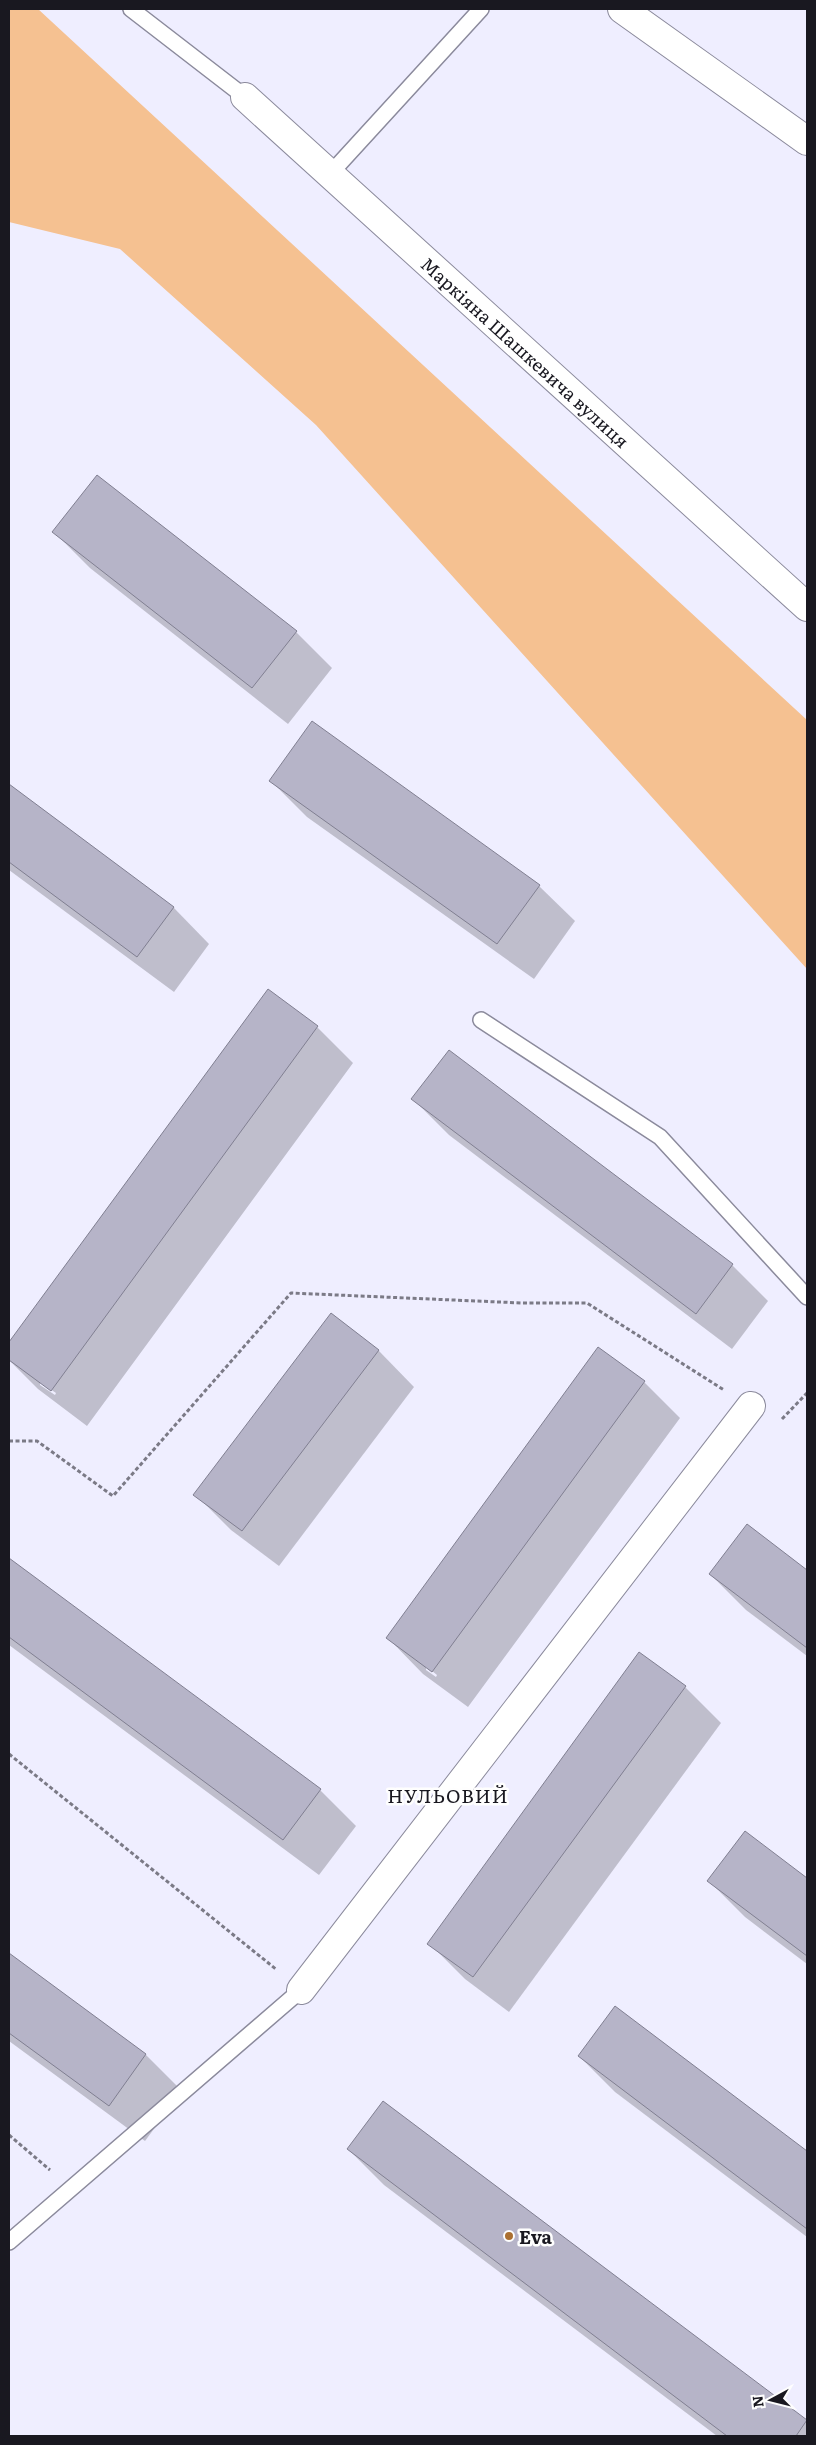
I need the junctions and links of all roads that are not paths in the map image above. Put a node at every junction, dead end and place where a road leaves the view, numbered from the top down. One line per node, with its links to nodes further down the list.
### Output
1 (131, 9): 4 (lane)
2 (481, 9): 6 (lane)
3 (622, 9): 5 (street)
4 (245, 97): 6 (street, Маркіяна Шашкевича вулиця)
5 (807, 141)
6 (330, 174): 7 (street, Маркіяна Шашкевича вулиця)
7 (807, 607)
8 (481, 1020): 9 (lane)
9 (807, 1297)
10 (751, 1406): 11 (street)
11 (301, 1990): 12 (lane)
12 (9, 2242)

